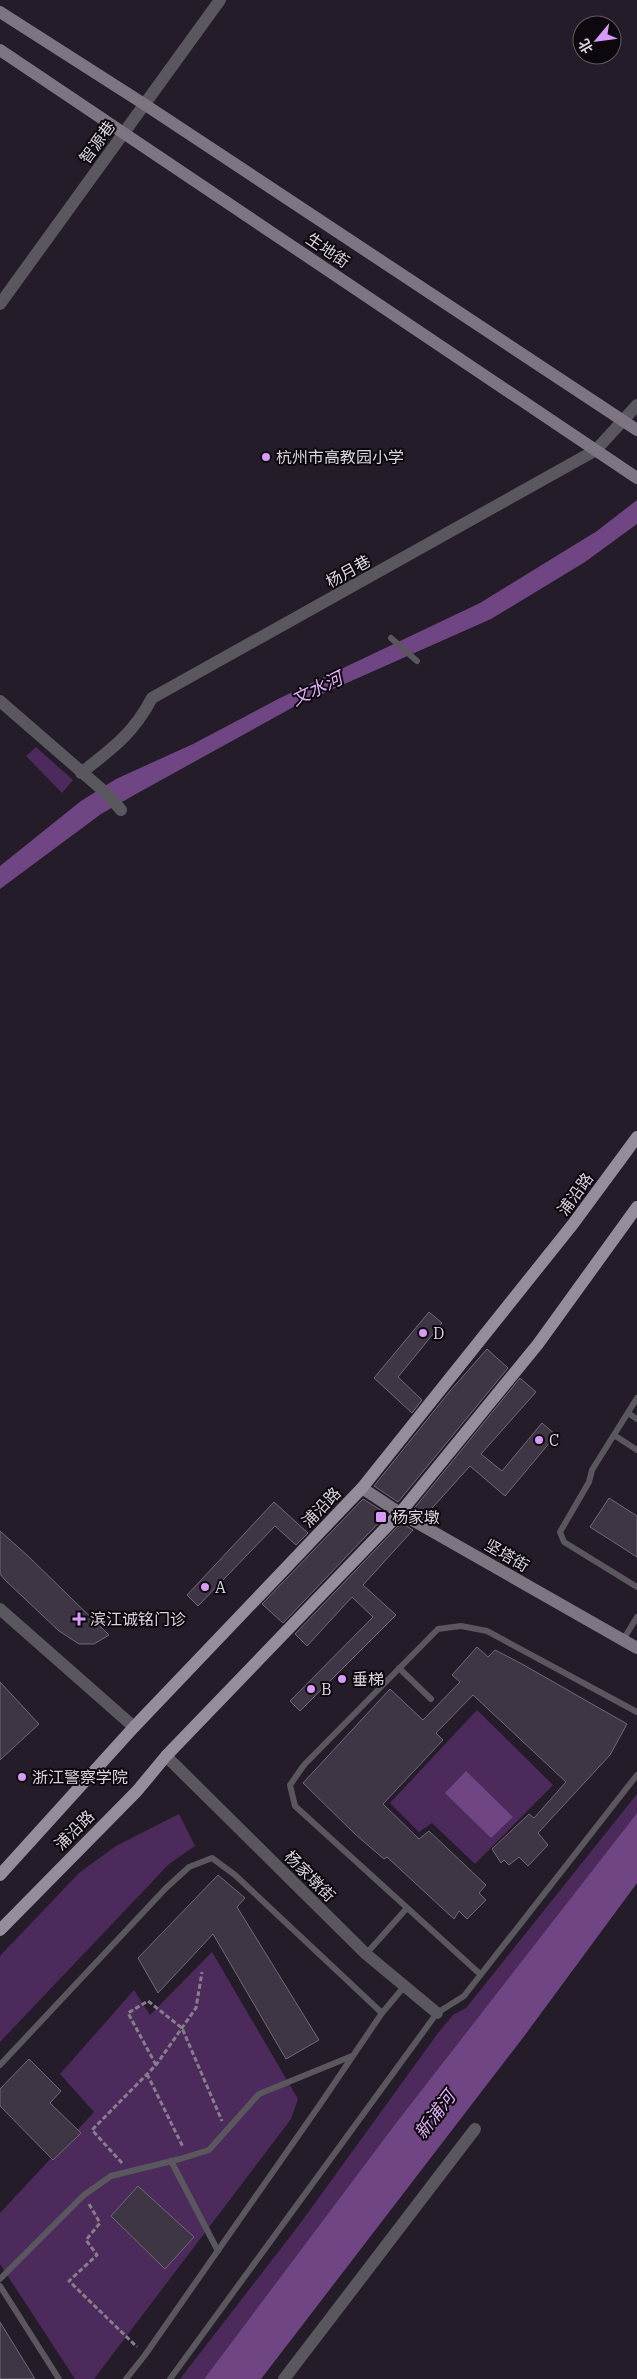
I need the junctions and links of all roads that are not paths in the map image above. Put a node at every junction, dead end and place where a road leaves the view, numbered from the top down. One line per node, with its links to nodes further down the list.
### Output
1 (220, 0): 4 (street, 智源巷)
2 (0, 12): 4 (street, 生地街)
3 (0, 50): 5 (street, 生地街)
4 (144, 104): 5 (street, 智源巷); 8 (street, 生地街)
5 (124, 132): 6 (street, 智源巷); 10 (street, 生地街)
6 (0, 304)
7 (637, 404): 8 (street, 杨月巷)
8 (624, 421): 9 (street, 生地街); 10 (street, 杨月巷)
9 (637, 430)
10 (596, 450): 11 (street, 生地街); 15 (street, 杨月巷)
11 (632, 475)
12 (391, 638): 13 (lane)
13 (417, 661)
14 (0, 701): 15 (street)
15 (81, 773): 16 (street)
16 (121, 810)
17 (637, 1137): 24 (main road, 浦沿路)
18 (637, 1206): 25 (main road, 浦沿路)
19 (637, 1398): 20 (lane)
20 (628, 1413): 21 (lane); 22 (lane)
21 (637, 1419)
22 (614, 1435): 23 (lane); 26 (lane)
23 (637, 1450)
24 (362, 1488): 25 (street, 坚塔街); 34 (main road, 浦沿路)
25 (400, 1513): 29 (street, 坚塔街); 35 (main road, 浦沿路)
26 (637, 1587)
27 (0, 1609): 34 (street)
28 (637, 1617): 29 (lane)
29 (623, 1640): 30 (street, 坚塔街)
30 (637, 1648)
31 (399, 1668): 32 (lane); 33 (lane); 38 (lane)
32 (431, 1699)
33 (637, 1712)
34 (134, 1727): 37 (main road, 浦沿路)
35 (166, 1756): 39 (main road, 浦沿路); 40 (street, 杨家墩街)
36 (637, 1775): 41 (lane)
37 (0, 1875)
38 (407, 1908): 40 (lane); 41 (lane)
39 (0, 1930)
40 (366, 1954): 42 (street, 杨家墩街)
41 (480, 1974): 44 (lane)
42 (404, 1988): 43 (lane); 44 (street, 杨家墩街)
43 (382, 2013): 45 (lane); 46 (lane)
44 (437, 2014): 54 (lane)
45 (353, 2055): 48 (lane); 49 (lane)
46 (0, 2065)
47 (475, 2129): 55 (street)
48 (171, 2162): 49 (lane); 50 (lane)
49 (218, 2250): 53 (lane)
50 (0, 2279)
51 (0, 2286): 52 (lane)
52 (60, 2379)
53 (126, 2379)
54 (170, 2379)
55 (284, 2379)

